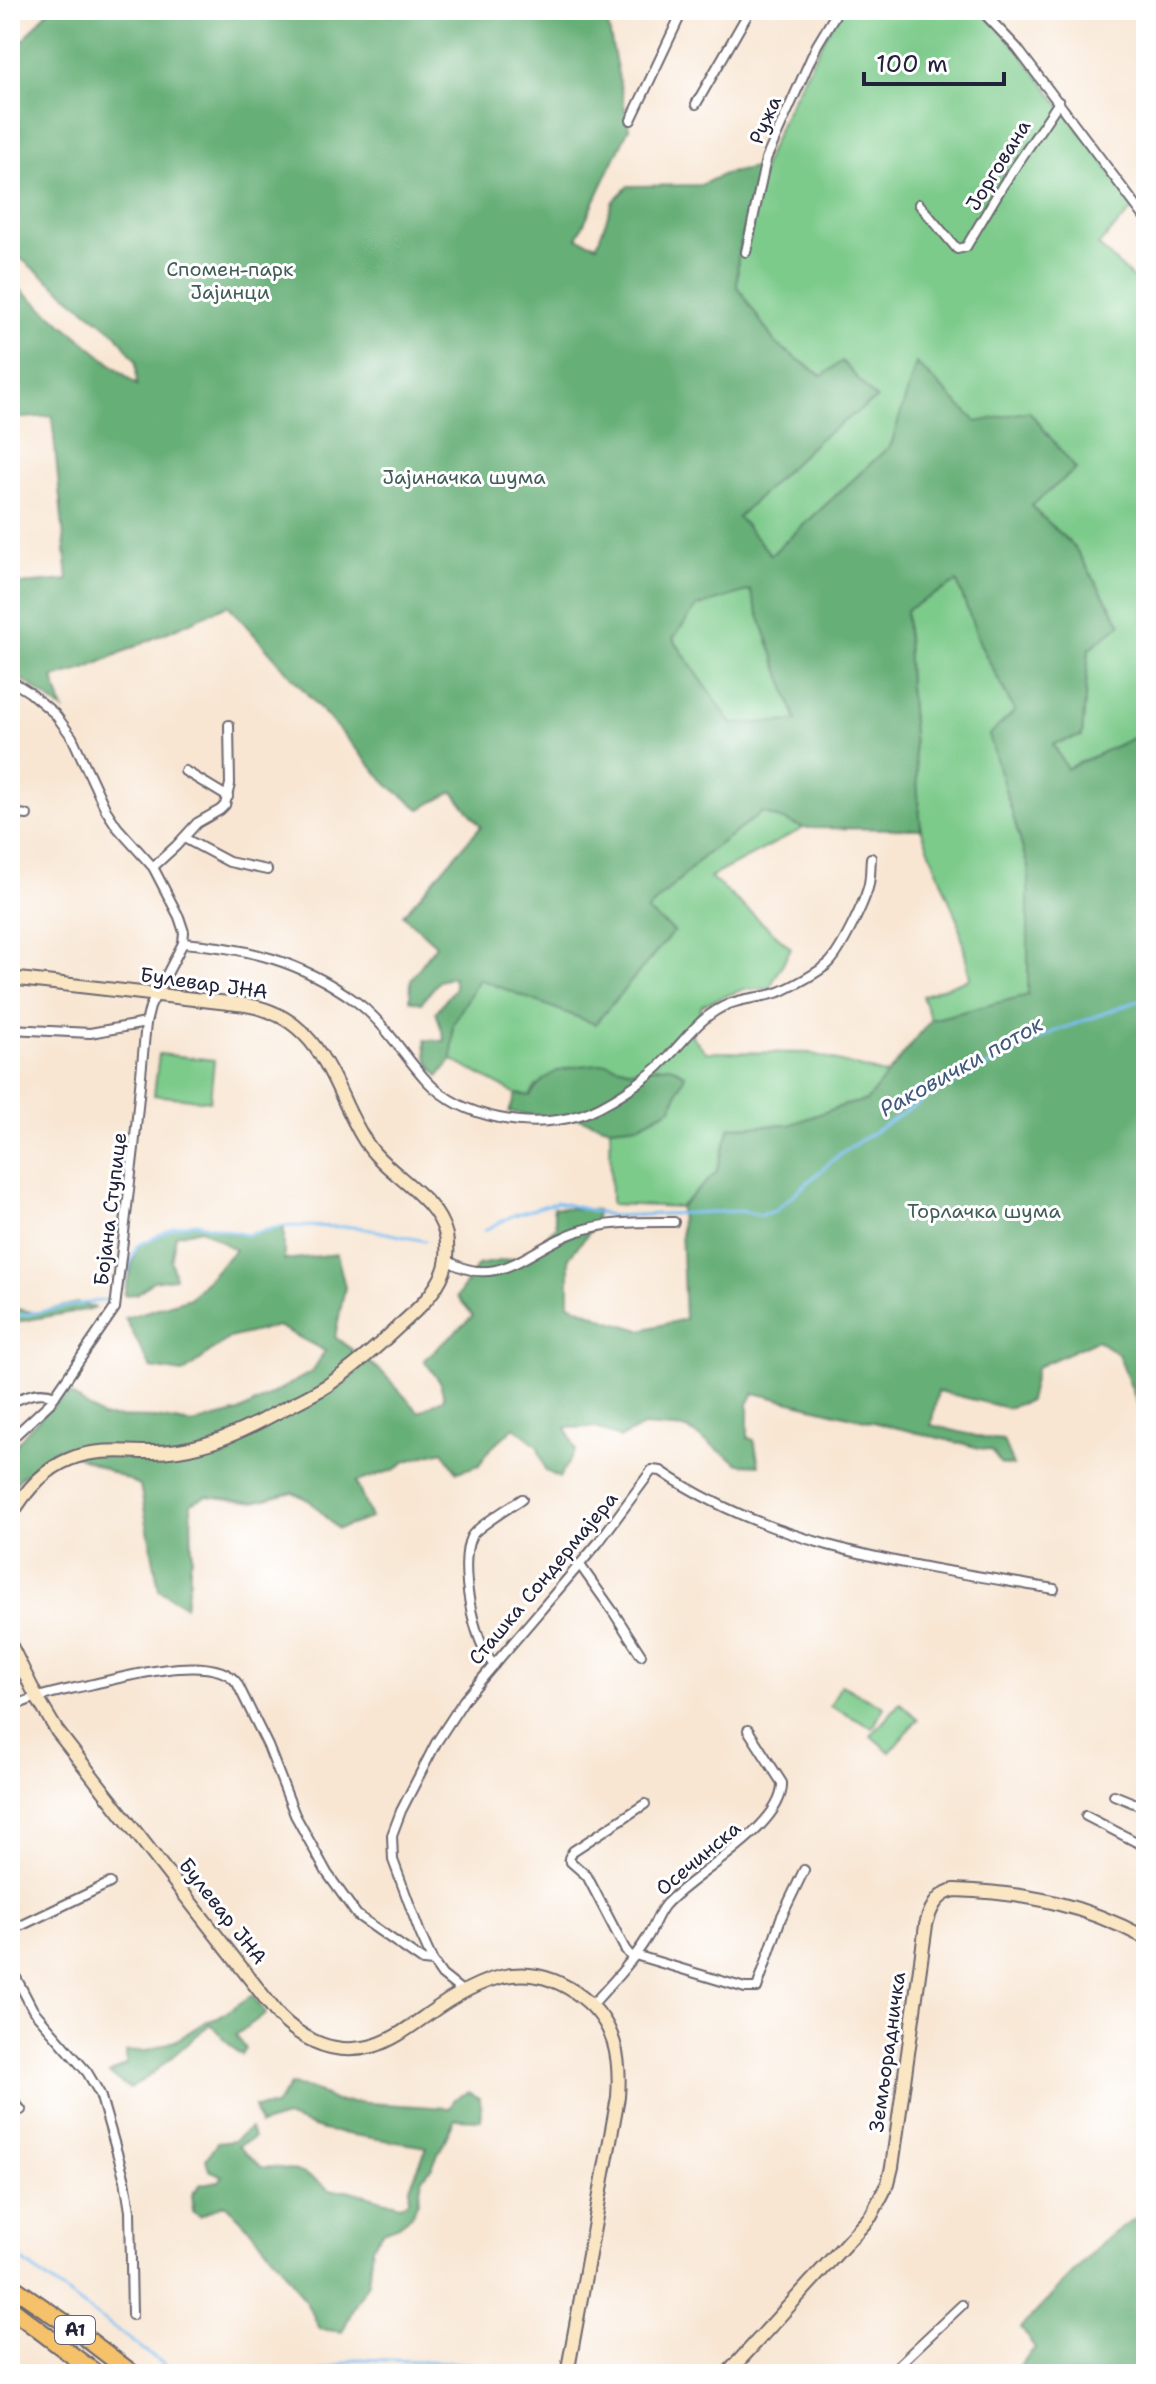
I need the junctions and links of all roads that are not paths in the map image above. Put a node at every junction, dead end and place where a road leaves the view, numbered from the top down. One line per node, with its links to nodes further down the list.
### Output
1 (683, 10): 7 (street)
2 (750, 10): 6 (street)
3 (838, 10): 10 (street, Ружа)
4 (981, 10): 5 (street)
5 (1059, 102): 8 (street, Јоргована); 9 (street)
6 (696, 104)
7 (631, 120)
8 (919, 204)
9 (1146, 219)
10 (746, 252)
11 (10, 680): 19 (street)
12 (229, 725): 14 (street)
13 (185, 771): 14 (street)
14 (228, 797): 17 (street)
15 (10, 813): 16 (street)
16 (27, 815)
17 (184, 838): 19 (street); 20 (street)
18 (871, 858): 21 (street)
19 (153, 867): 21 (street)
20 (267, 870)
21 (183, 943): 23 (street, Бојана Ступице)
22 (10, 978): 23 (main road, Булевар ЈНА)
23 (156, 995): 24 (street, Бојана Ступице); 27 (main road, Булевар ЈНА)
24 (146, 1023): 25 (street); 28 (street, Бојана Ступице)
25 (10, 1029)
26 (674, 1222): 27 (street)
27 (447, 1260): 32 (main road)
28 (55, 1396): 29 (street); 30 (street, Бојана Ступице)
29 (10, 1403)
30 (10, 1440)
31 (522, 1499): 37 (street)
32 (10, 1517)
33 (580, 1565): 34 (street, Сташка Сондермајера); 36 (street); 37 (street, Сташка Сондермајера)
34 (1054, 1589)
35 (10, 1644): 38 (main road, Булевар ЈНА)
36 (641, 1655)
37 (494, 1665): 51 (street, Сташка Сондермајера)
38 (36, 1696): 39 (street); 51 (street); 53 (main road, Булевар ЈНА)
39 (10, 1708)
40 (748, 1730): 50 (street, Осечинска)
41 (1114, 1795): 43 (street)
42 (645, 1804): 50 (street)
43 (1146, 1808)
44 (1086, 1816): 45 (street)
45 (1146, 1847)
46 (804, 1870): 50 (street)
47 (110, 1883): 48 (street)
48 (10, 1931)
49 (1146, 1938): 64 (main road, Земљорадничка)
50 (634, 1956): 54 (street, Осечинска)
51 (433, 1962): 53 (street)
52 (11, 1969): 60 (street)
53 (462, 1991): 54 (main road, Булевар ЈНА)
54 (592, 2005): 63 (main road)
55 (10, 2097): 56 (street)
56 (21, 2110)
57 (10, 2285): 62 (highway, A1)
58 (962, 2305): 65 (street)
59 (10, 2308): 61 (highway, A1)
60 (132, 2315)
61 (97, 2374)
62 (133, 2374)
63 (567, 2374)
64 (727, 2374)
65 (889, 2374)

